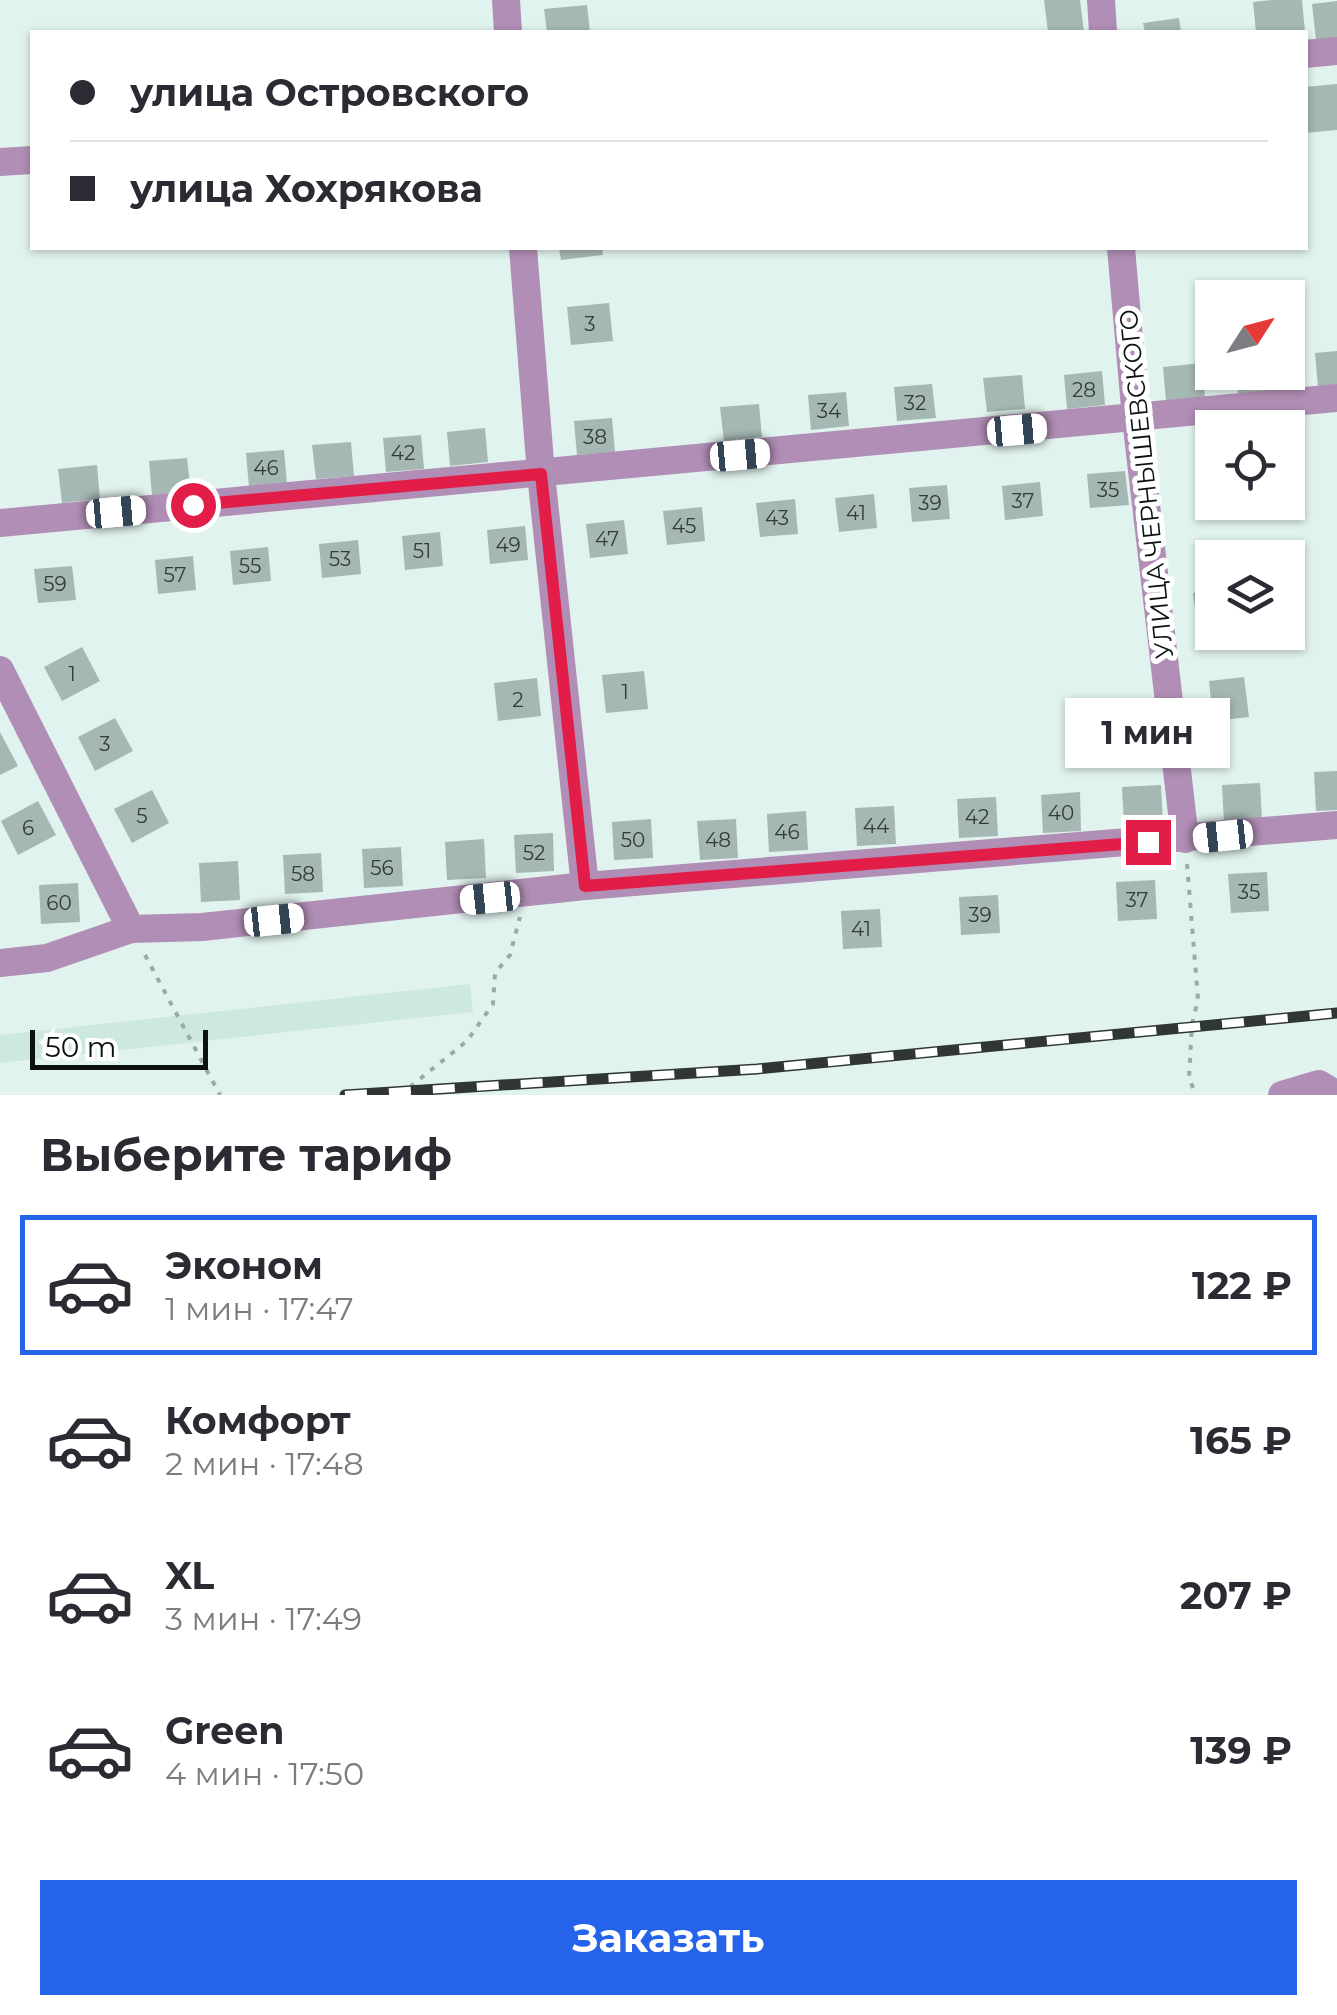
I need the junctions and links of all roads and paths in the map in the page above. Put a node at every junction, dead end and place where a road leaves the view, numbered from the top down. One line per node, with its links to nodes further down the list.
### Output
1 (506, 0): 3 (street)
2 (1101, 0): 4 (street)
3 (508, 30)
4 (1103, 30)
5 (1337, 51): 6 (street)
6 (1308, 54)
7 (30, 160): 8 (street)
8 (0, 162)
9 (523, 250): 13 (street)
10 (1122, 250): 12 (street, УЛИЦА ЧЕРНЫШЕВСКОГО)
11 (1337, 398): 12 (street)
12 (1136, 419): 13 (street); 17 (street, УЛИЦА ЧЕРНЫШЕВСКОГО)
13 (541, 474): 14 (street); 18 (street)
14 (0, 523)
15 (0, 670): 20 (street)
16 (1337, 825): 17 (street)
17 (1186, 839): 18 (street); 25 (path)
18 (585, 886): 19 (street)
19 (525, 895): 20 (street); 24 (path)
20 (131, 929): 21 (street); 23 (path)
21 (0, 963)
22 (1336, 1093): 26 (street)
23 (220, 1095)
24 (400, 1095)
25 (1196, 1095)
26 (1282, 1095)

